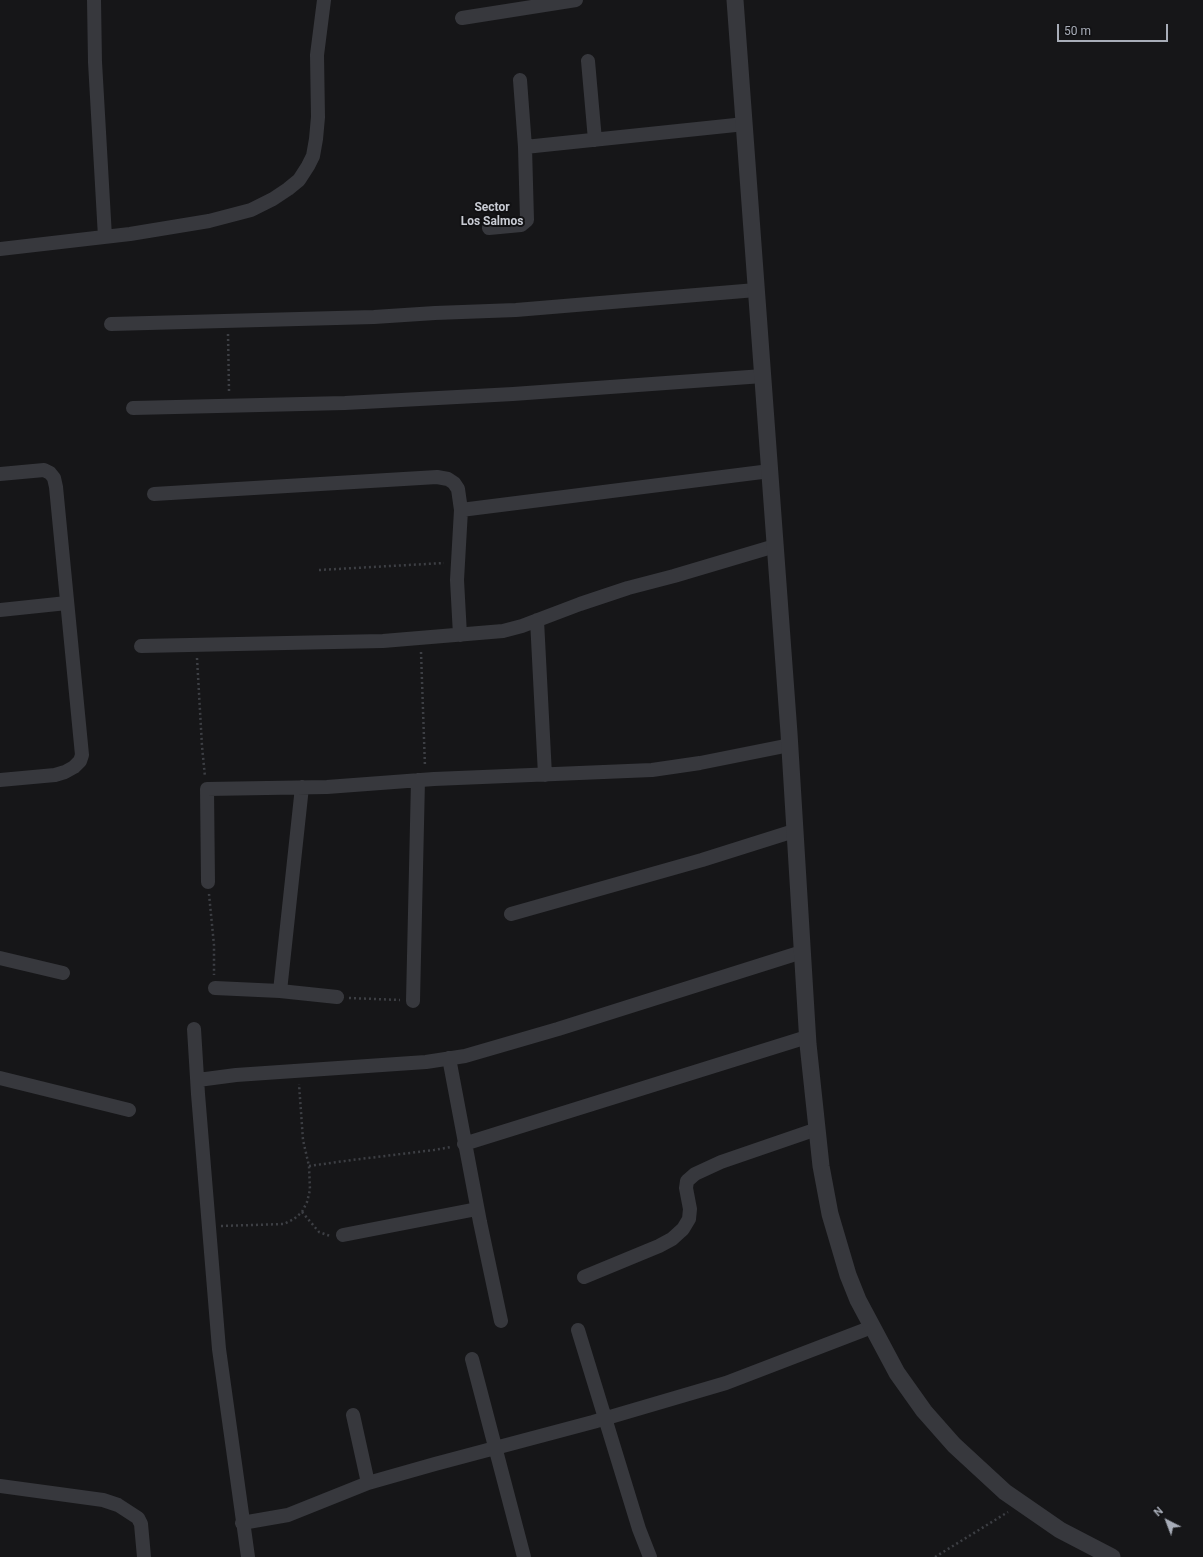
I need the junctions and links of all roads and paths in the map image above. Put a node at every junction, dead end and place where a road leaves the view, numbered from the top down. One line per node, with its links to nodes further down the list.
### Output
1 (94, 0): 12 (street)
2 (324, 0): 12 (street)
3 (576, 0): 5 (street)
4 (735, 0): 8 (street)
5 (462, 18)
6 (588, 61): 9 (street)
7 (520, 80): 10 (street)
8 (745, 124): 9 (street); 14 (street)
9 (595, 140): 10 (street)
10 (525, 147): 11 (street)
11 (489, 228)
12 (105, 237): 13 (street)
13 (0, 248)
14 (756, 290): 15 (street); 17 (street)
15 (227, 321): 16 (street); 18 (path)
16 (110, 324)
17 (763, 376): 18 (street); 20 (street)
18 (229, 406): 19 (street)
19 (133, 408)
20 (770, 471): 23 (street); 24 (street)
21 (0, 474): 27 (street)
22 (154, 494): 23 (street)
23 (460, 510): 25 (street)
24 (775, 546): 29 (street); 34 (street)
25 (458, 562): 26 (path); 30 (street)
26 (319, 570)
27 (67, 603): 28 (street); 36 (street)
28 (0, 610)
29 (537, 620): 30 (street); 35 (street)
30 (460, 635): 31 (street)
31 (420, 638): 32 (street); 37 (path)
32 (196, 645): 33 (street); 39 (path)
33 (141, 646)
34 (790, 745): 35 (street); 40 (street)
35 (545, 775): 37 (street)
36 (0, 780)
37 (422, 780): 38 (street); 49 (street)
38 (302, 787): 39 (street); 47 (street)
39 (207, 789): 41 (street)
40 (794, 831): 42 (street); 43 (street)
41 (208, 882): 46 (path)
42 (511, 914)
43 (802, 952): 51 (street); 52 (street)
44 (0, 958): 45 (street)
45 (63, 974)
46 (214, 988): 47 (street)
47 (280, 991): 48 (street)
48 (337, 997): 49 (path)
49 (413, 1001)
50 (194, 1029): 55 (street)
51 (807, 1037): 57 (street); 58 (street)
52 (449, 1058): 53 (street); 58 (street)
53 (298, 1071): 55 (street); 59 (path)
54 (0, 1078): 56 (street)
55 (198, 1080): 62 (street)
56 (129, 1110)
57 (817, 1129): 64 (street); 66 (street)
58 (464, 1144): 59 (path); 60 (street)
59 (309, 1166): 61 (path)
60 (477, 1209): 63 (street); 65 (street)
61 (302, 1212): 62 (path); 63 (path)
62 (209, 1226): 75 (street)
63 (343, 1235)
64 (584, 1277)
65 (501, 1321)
66 (872, 1327): 70 (street); 74 (street)
67 (578, 1330): 70 (street)
68 (472, 1359): 71 (street)
69 (353, 1415): 72 (street)
70 (605, 1418): 71 (street); 79 (street)
71 (496, 1448): 72 (street); 78 (street)
72 (368, 1483): 75 (street)
73 (0, 1486): 76 (street)
74 (1021, 1504): 80 (path); 81 (street)
75 (242, 1523): 77 (street)
76 (144, 1557)
77 (248, 1557)
78 (524, 1557)
79 (650, 1557)
80 (935, 1557)
81 (1112, 1557)

